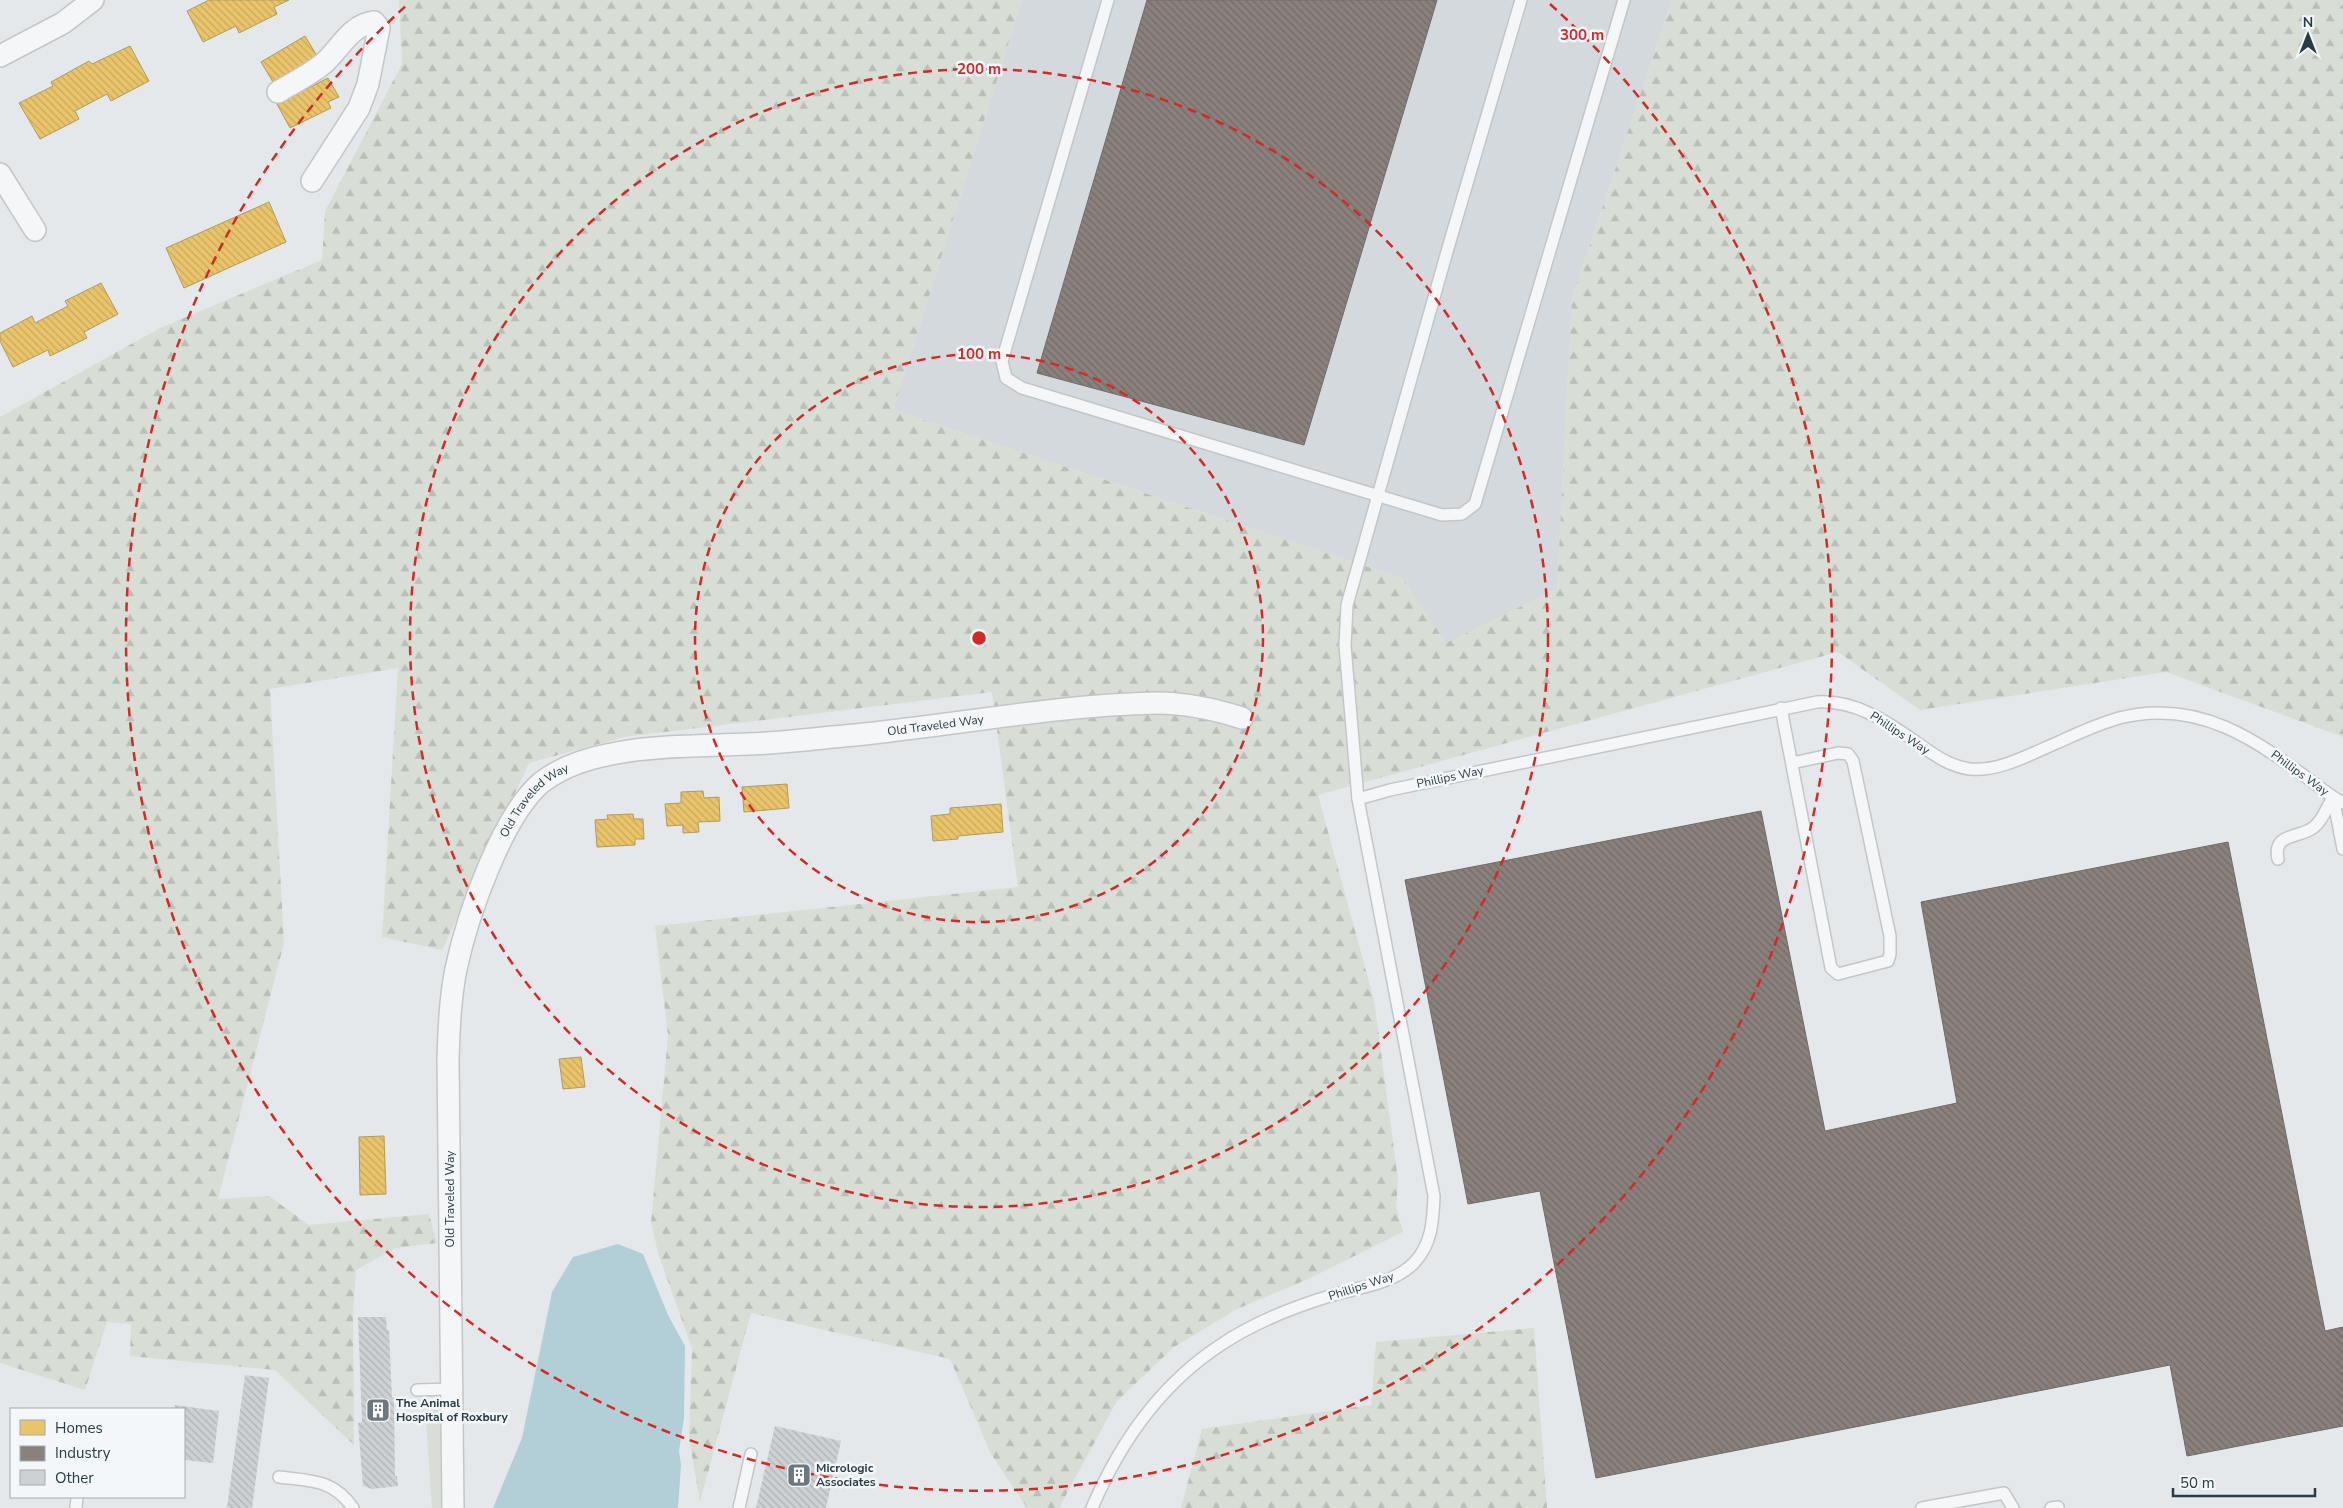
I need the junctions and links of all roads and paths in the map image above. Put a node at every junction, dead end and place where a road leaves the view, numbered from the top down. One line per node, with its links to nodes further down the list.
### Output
1 (93, 0): 5 (street)
2 (1108, 0): 10 (lane)
3 (1521, 0): 10 (lane)
4 (1624, 0): 10 (lane)
5 (0, 56)
6 (278, 92): 8 (street)
7 (0, 174): 9 (street)
8 (312, 181)
9 (35, 230)
10 (1378, 496): 14 (lane)
11 (1781, 708): 13 (lane); 14 (lane, Phillips Way); 15 (lane, Phillips Way)
12 (1242, 718): 18 (street, Old Traveled Way)
13 (1792, 763): 13 (lane)
14 (1358, 799): 25 (lane, Phillips Way)
15 (2338, 800): 16 (lane, Phillips Way); 17 (lane)
16 (2343, 849)
17 (2278, 859)
18 (451, 1389): 19 (lane); 23 (street, Old Traveled Way)
19 (417, 1390)
20 (751, 1454): 24 (lane)
21 (279, 1477): 22 (lane)
22 (353, 1508)
23 (452, 1508)
24 (739, 1508)
25 (1092, 1508)
26 (1922, 1508): 27 (lane)
27 (2013, 1508)

